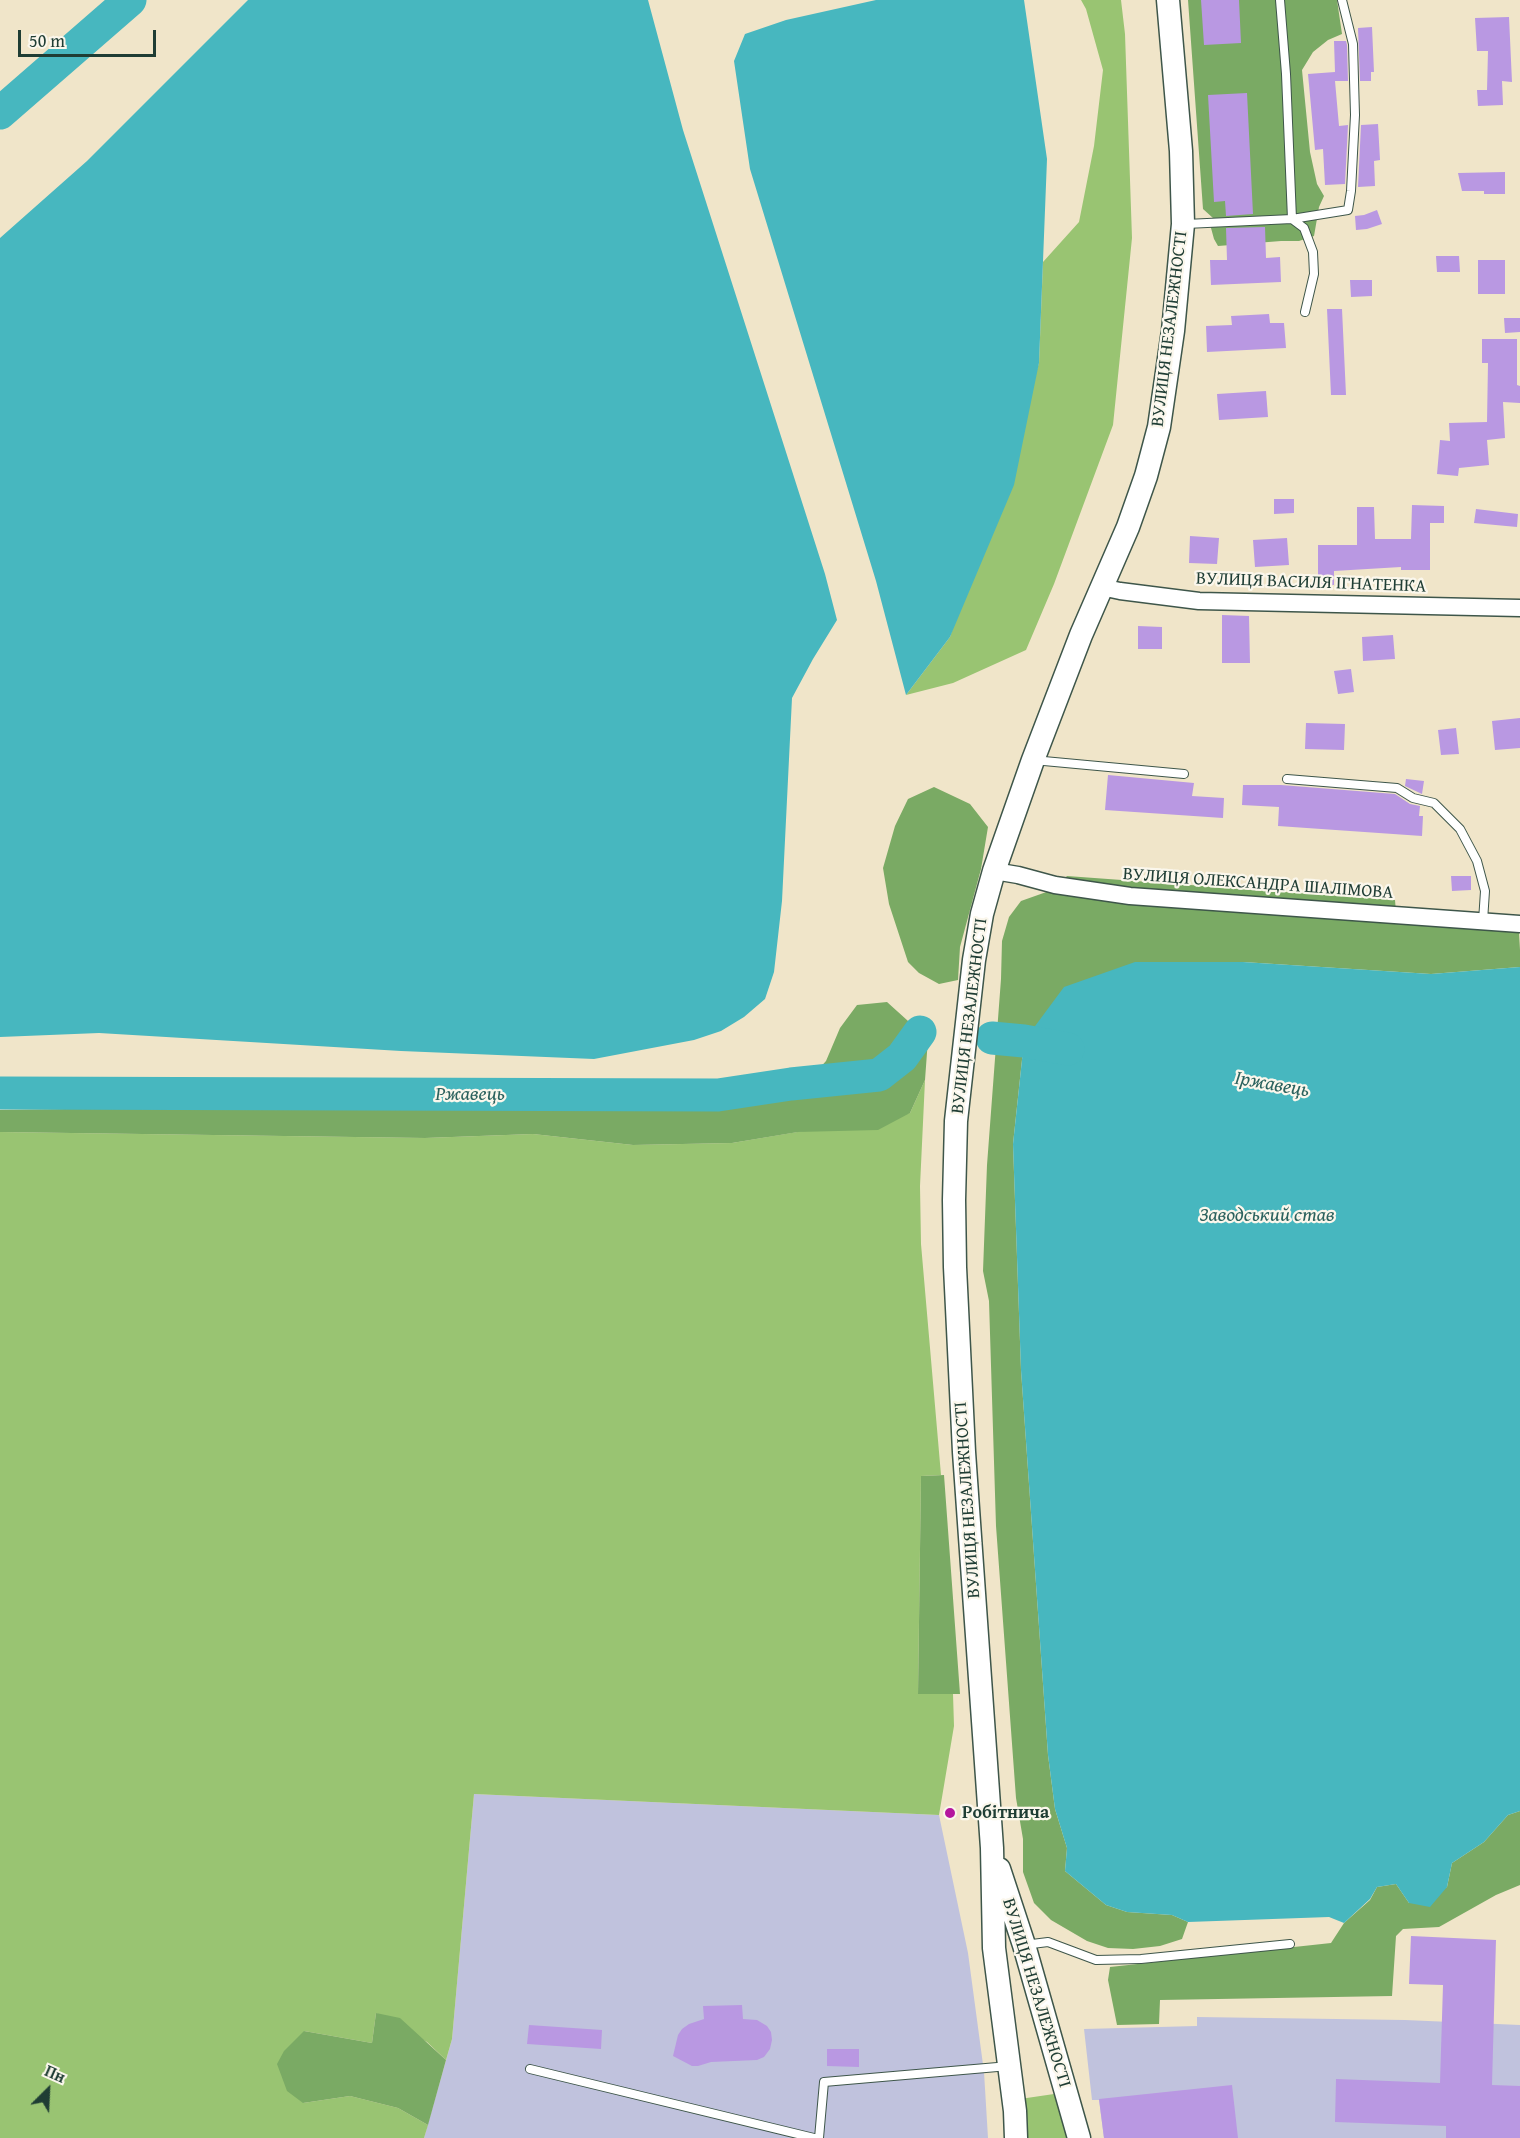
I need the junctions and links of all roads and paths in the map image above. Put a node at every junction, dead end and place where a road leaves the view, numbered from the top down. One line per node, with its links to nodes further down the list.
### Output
1 (1168, 0): 5 (main road, ВУЛИЦЯ НЕЗАЛЕЖНОСТІ)
2 (1280, 0): 4 (lane)
3 (1342, 0): 4 (lane)
4 (1293, 219): 5 (lane); 6 (lane)
5 (1183, 224): 7 (main road, ВУЛИЦЯ НЕЗАЛЕЖНОСТІ)
6 (1305, 312)
7 (1101, 587): 8 (street, ВУЛИЦЯ ВАСИЛЯ ІГНАТЕНКА); 9 (main road, ВУЛИЦЯ НЕЗАЛЕЖНОСТІ)
8 (1520, 608)
9 (1033, 760): 10 (lane); 12 (main road, ВУЛИЦЯ НЕЗАЛЕЖНОСТІ)
10 (1184, 774)
11 (1287, 779): 13 (lane)
12 (994, 872): 13 (street, ВУЛИЦЯ ОЛЕКСАНДРА ШАЛІМОВА); 15 (main road, ВУЛИЦЯ НЕЗАЛЕЖНОСТІ)
13 (1483, 921): 14 (street, ВУЛИЦЯ ОЛЕКСАНДРА ШАЛІМОВА)
14 (1520, 924)
15 (992, 1848): 17 (main road, ВУЛИЦЯ НЕЗАЛЕЖНОСТІ); 18 (main road, ВУЛИЦЯ НЕЗАЛЕЖНОСТІ)
16 (1290, 1944): 17 (lane)
17 (1024, 1945): 23 (main road, ВУЛИЦЯ НЕЗАЛЕЖНОСТІ)
18 (1009, 2066): 21 (lane); 22 (main road, ВУЛИЦЯ НЕЗАЛЕЖНОСТІ)
19 (530, 2069): 20 (lane)
20 (814, 2138)
21 (819, 2138)
22 (1016, 2138)
23 (1079, 2138)

